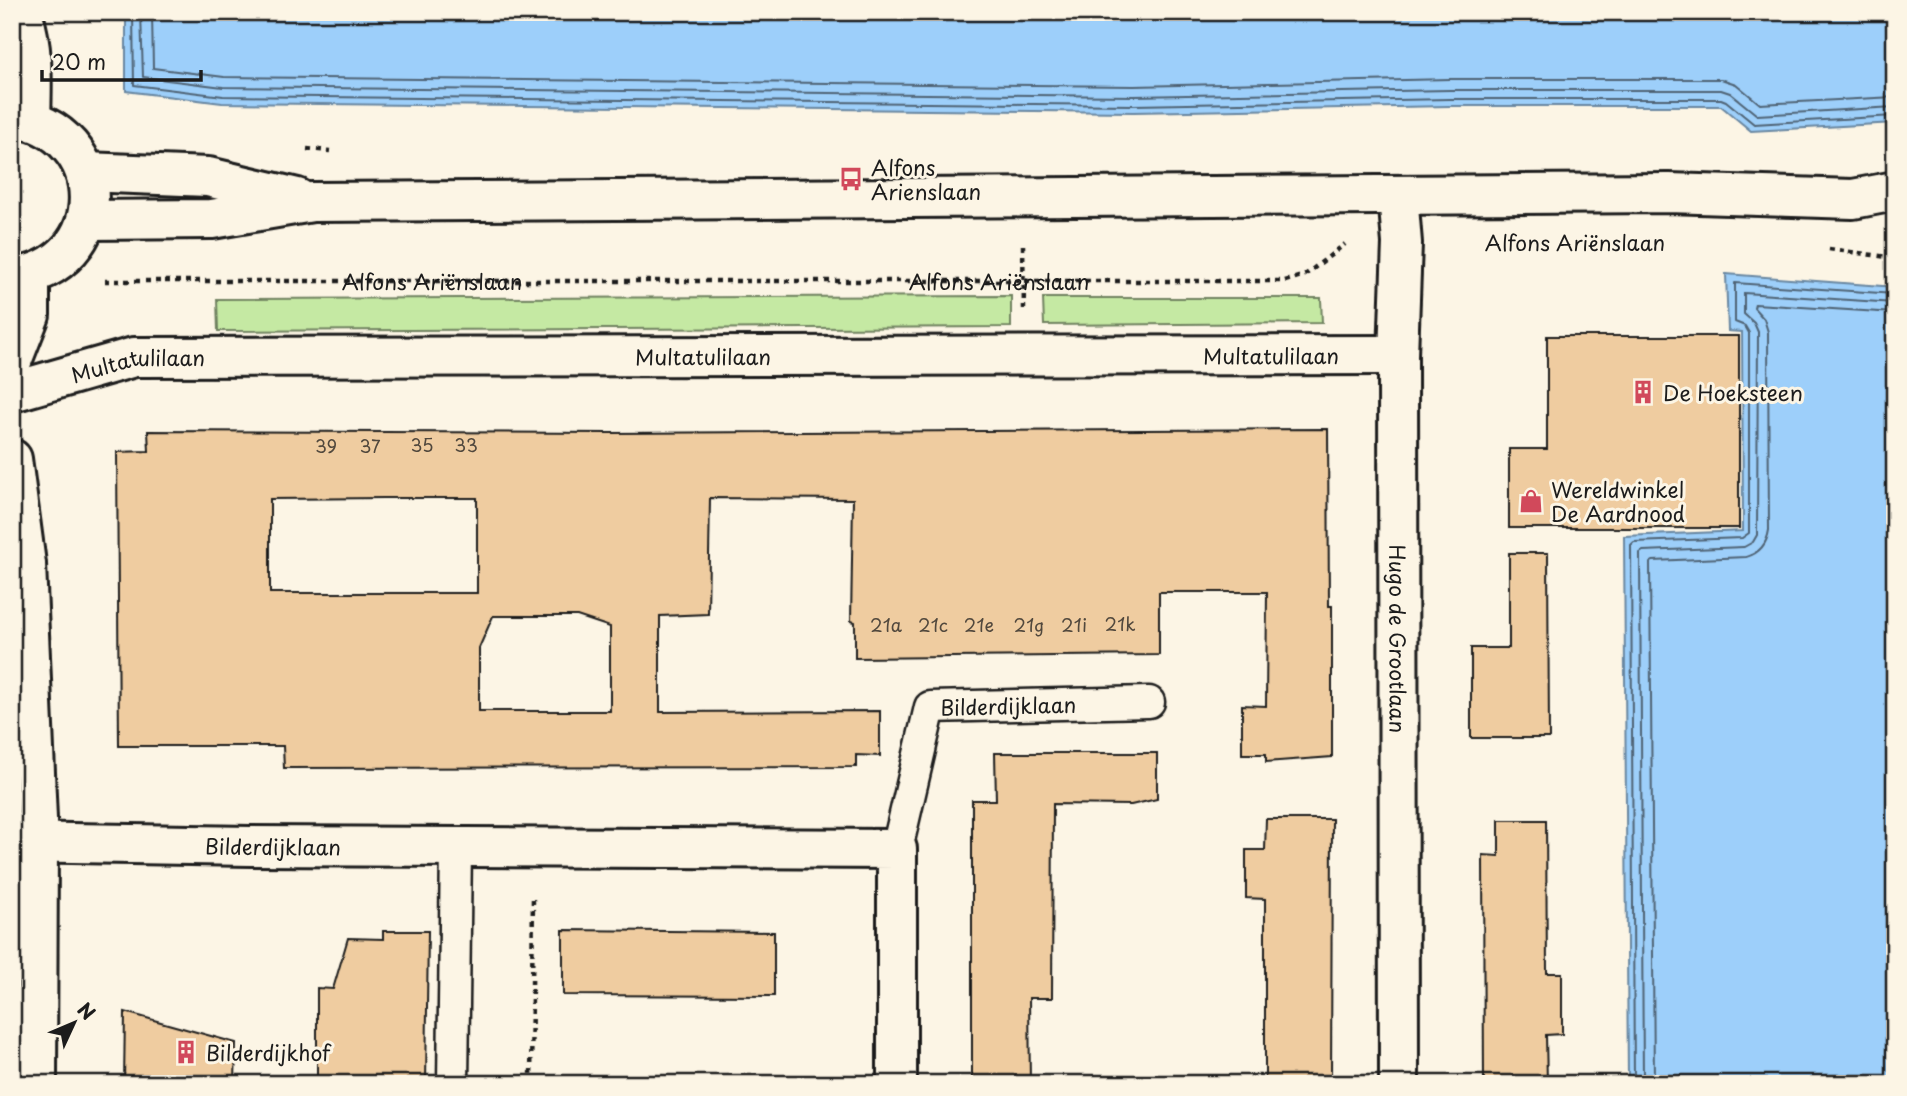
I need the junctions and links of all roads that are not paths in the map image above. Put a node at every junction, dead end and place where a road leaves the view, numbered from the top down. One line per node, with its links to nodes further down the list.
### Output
1 (22, 12): 2 (street)
2 (22, 118): 3 (street)
3 (85, 172): 7 (street); 9 (street)
4 (1895, 191): 6 (street)
5 (1398, 195): 6 (street); 7 (street); 11 (street, Hugo de Grootlaan)
6 (1853, 199): 8 (street)
7 (312, 202): 9 (street)
8 (1895, 211)
9 (87, 219): 10 (street)
10 (21, 277): 12 (street)
11 (1398, 355): 13 (street, Multatulilaan); 22 (street, Hugo de Grootlaan)
12 (12, 361)
13 (12, 392)
14 (12, 459): 16 (street)
15 (1149, 702): 18 (lane, Bilderdijklaan)
16 (25, 842): 17 (street, Bilderdijklaan); 19 (street)
17 (456, 847): 18 (street, Bilderdijklaan); 20 (lane)
18 (897, 849): 21 (street, Bilderdijklaan)
19 (37, 1084)
20 (453, 1084)
21 (897, 1084)
22 (1399, 1084)

